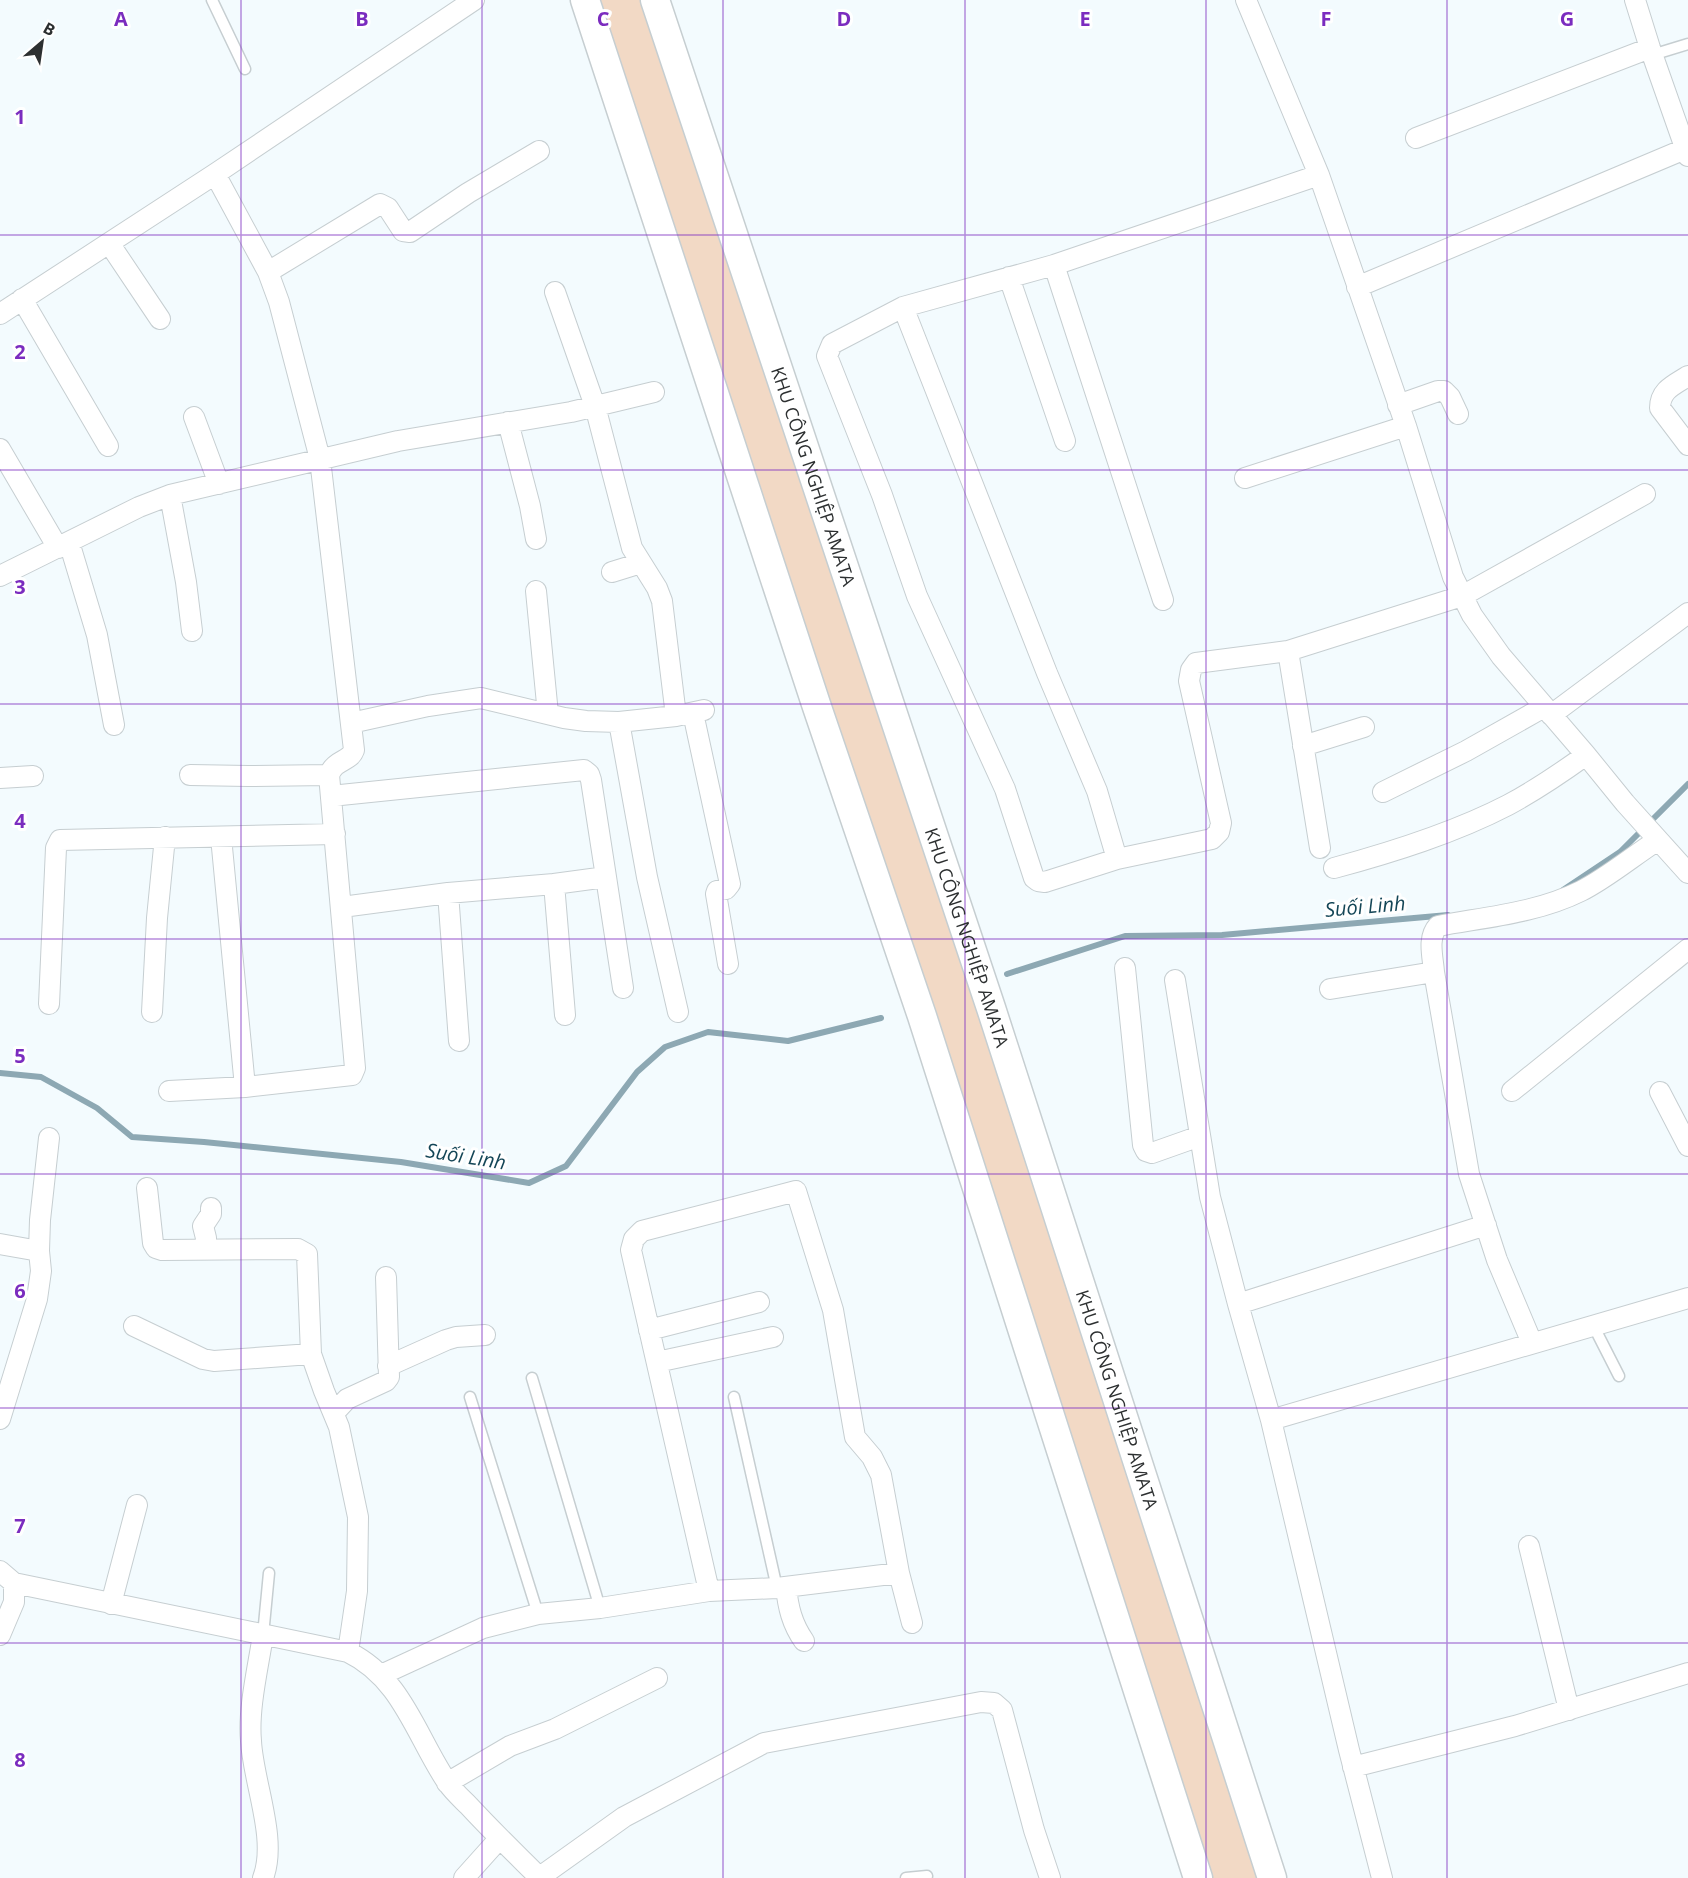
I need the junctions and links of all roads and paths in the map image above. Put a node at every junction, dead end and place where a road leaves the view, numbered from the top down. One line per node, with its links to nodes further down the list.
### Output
1 (212, 0): 9 (lane)
2 (474, 0): 13 (street)
3 (585, 0): 154 (street)
4 (655, 0): 155 (street, KHU CÔNG NGHIỆP AMATA)
5 (1246, 0): 14 (street)
6 (1635, 0): 8 (street)
7 (1688, 44): 8 (lane)
8 (1651, 52): 10 (street); 12 (street)
9 (244, 69)
10 (1416, 138)
11 (539, 151): 17 (street)
12 (1687, 152): 19 (street)
13 (215, 174): 15 (street); 17 (street)
14 (1318, 175): 16 (street); 19 (street)
15 (109, 243): 21 (street); 24 (street)
16 (1054, 265): 18 (street); 50 (street)
17 (268, 272): 37 (street)
18 (1009, 278): 22 (street); 33 (street)
19 (1357, 287): 27 (street)
20 (555, 292): 28 (street)
21 (22, 299): 23 (street); 35 (street)
22 (903, 307): 74 (street); 74 (street)
23 (0, 314)
24 (160, 319)
25 (1688, 376): 34 (street)
26 (654, 392): 28 (street)
27 (1398, 405): 29 (street); 32 (street)
28 (595, 406): 31 (street); 45 (street)
29 (1458, 414)
30 (194, 417): 40 (street)
31 (503, 424): 37 (street); 38 (street); 43 (street)
32 (1406, 426): 39 (street); 49 (street)
33 (1065, 441)
34 (1688, 445)
35 (108, 446)
36 (0, 449): 44 (street)
37 (320, 459): 40 (street); 58 (street)
38 (508, 474)
39 (1245, 478)
40 (219, 484): 42 (street)
41 (1645, 494): 49 (street)
42 (170, 495): 44 (street); 52 (street)
43 (536, 539)
44 (63, 545): 47 (street); 59 (street)
45 (641, 563): 46 (street); 55 (street)
46 (612, 572)
47 (0, 576)
48 (536, 591): 56 (street)
49 (1462, 596): 53 (street); 54 (street)
50 (1163, 600)
51 (1688, 613): 54 (street)
52 (192, 631)
53 (1288, 651): 61 (street); 74 (street)
54 (1548, 711): 62 (street); 67 (street)
55 (691, 713): 57 (street); 82 (street)
56 (548, 714): 57 (street); 58 (street)
57 (619, 722): 90 (street)
58 (351, 723): 64 (street)
59 (114, 725)
60 (1364, 727): 61 (street)
61 (1303, 746): 73 (street)
62 (1586, 755): 72 (street); 75 (street)
63 (190, 775): 64 (street)
64 (329, 775): 68 (street)
65 (33, 776): 66 (street)
66 (0, 777)
67 (1383, 792)
68 (331, 796): 69 (street); 77 (street)
69 (335, 834): 71 (street); 80 (street)
70 (165, 837): 71 (street); 88 (street); 89 (street)
71 (221, 837): 93 (street)
72 (1658, 840): 76 (street); 84 (street)
73 (1320, 848)
74 (1117, 859)
75 (1334, 868)
76 (1688, 873)
77 (606, 877): 78 (street); 86 (street)
78 (554, 884): 79 (street); 91 (street)
79 (448, 893): 80 (street); 92 (street)
80 (342, 906): 93 (street)
81 (1688, 949): 95 (street)
82 (728, 964)
83 (1125, 968): 97 (street)
84 (1434, 972): 87 (street); 102 (street)
85 (1175, 980): 97 (street)
86 (623, 988)
87 (1330, 989)
88 (50, 1004)
89 (152, 1012)
90 (678, 1012)
91 (565, 1016)
92 (459, 1041)
93 (245, 1087): 94 (street)
94 (170, 1090)
95 (1512, 1091)
96 (1660, 1092): 99 (street)
97 (1200, 1136): 109 (street)
98 (49, 1138): 105 (street)
99 (1688, 1146)
100 (147, 1188): 104 (street)
101 (211, 1208): 104 (street)
102 (1486, 1225): 109 (street); 115 (street)
103 (0, 1244): 105 (street)
104 (205, 1250): 116 (street)
105 (39, 1251): 124 (street)
106 (386, 1277): 118 (street)
107 (1688, 1298): 110 (street)
108 (759, 1302): 112 (street)
109 (1238, 1305): 125 (street)
110 (1593, 1325): 115 (street); 119 (lane)
111 (134, 1326): 116 (street)
112 (649, 1330): 117 (street); 129 (street)
113 (485, 1335): 118 (street)
114 (773, 1337): 117 (street)
115 (1532, 1343): 125 (street)
116 (311, 1354): 123 (street)
117 (657, 1362): 132 (street)
118 (388, 1366): 123 (street)
119 (1619, 1376)
120 (532, 1378): 134 (lane)
121 (470, 1397): 135 (lane)
122 (734, 1397): 131 (lane)
123 (334, 1413): 140 (street)
124 (0, 1419)
125 (1271, 1420): 145 (street)
126 (137, 1505): 133 (street)
127 (1529, 1546): 144 (street)
128 (269, 1573): 138 (lane)
129 (899, 1573): 131 (street); 136 (street)
130 (7, 1577): 133 (street); 137 (street)
131 (781, 1588): 132 (street); 139 (street)
132 (709, 1591): 134 (street)
133 (111, 1604): 138 (street)
134 (600, 1608): 135 (street)
135 (538, 1614): 142 (street)
136 (912, 1623)
137 (0, 1635)
138 (263, 1635): 140 (street); 149 (street)
139 (804, 1641)
140 (348, 1652): 142 (street)
141 (1688, 1673): 144 (street)
142 (381, 1675): 146 (street)
143 (657, 1678): 146 (street)
144 (1569, 1710): 145 (street)
145 (1353, 1767): 156 (street)
146 (447, 1783): 147 (street)
147 (499, 1839): 150 (street); 151 (street)
148 (927, 1876): 152 (lane)
149 (263, 1878)
150 (464, 1878)
151 (540, 1878): 153 (street)
152 (906, 1878)
153 (1050, 1878)
154 (1198, 1878)
155 (1272, 1878)
156 (1382, 1878)

